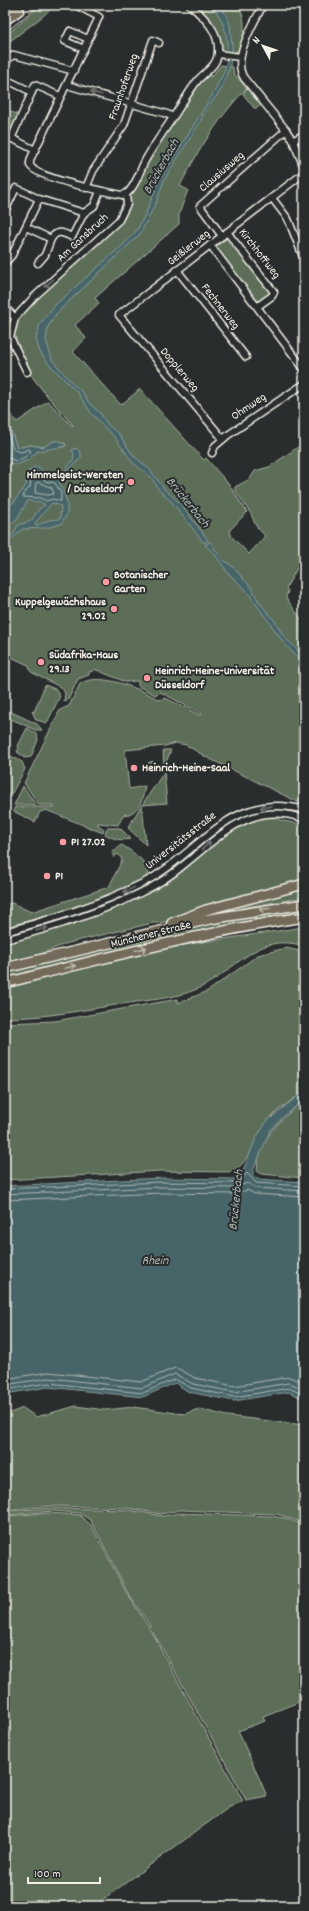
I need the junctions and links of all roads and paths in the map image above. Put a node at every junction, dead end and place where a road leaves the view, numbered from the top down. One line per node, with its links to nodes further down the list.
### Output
1 (76, 5): 7 (street)
2 (190, 5): 10 (street)
3 (263, 5): 11 (street)
4 (19, 7): 5 (main road); 6 (highway)
5 (5, 12)
6 (5, 20)
7 (88, 39): 9 (street); 9 (street)
8 (159, 43): 18 (street, Fraunhoferweg)
9 (84, 49): 13 (street)
10 (219, 54): 11 (street); 19 (street, Am Gansbruch)
11 (238, 57): 20 (street)
12 (5, 65): 13 (street)
13 (74, 71): 15 (street)
14 (5, 79): 16 (street)
15 (67, 85): 17 (street); 18 (street, one-way to 15)
16 (32, 92): 17 (street); 22 (street)
17 (60, 96): 24 (street)
18 (130, 103): 19 (street); 27 (street, Fraunhoferweg)
19 (173, 117): 29 (street, Am Gansbruch)
20 (286, 130): 23 (street); 35 (street, Clausiusweg)
21 (304, 134): 23 (street)
22 (8, 137): 24 (street)
23 (293, 141): 25 (street)
24 (35, 150): 27 (street)
25 (304, 165)
26 (304, 173): 30 (street, Geißlerweg)
27 (86, 188): 28 (street)
28 (100, 191): 29 (street); 33 (street)
29 (126, 194): 45 (street, Am Gansbruch, one-way to 45)
30 (272, 198): 35 (street, Geißlerweg); 38 (street)
31 (39, 199): 32 (street); 33 (street); 34 (street)
32 (7, 207)
33 (84, 213): 36 (street)
34 (26, 227): 36 (street); 39 (street)
35 (225, 234): 37 (street, Geißlerweg); 42 (street, Kirchhoffweg)
36 (52, 239): 40 (street)
37 (210, 245): 41 (street, Geißlerweg); 42 (street)
38 (304, 259)
39 (5, 263)
40 (38, 263)
41 (177, 270): 44 (street, Geißlerweg); 46 (street, Fechnerweg)
42 (258, 306): 47 (street)
43 (5, 307): 45 (street)
44 (119, 315): 50 (street, Dopplerweg)
45 (15, 318): 48 (street, Am Gansbruch)
46 (246, 357)
47 (304, 369)
48 (27, 372)
49 (304, 384): 50 (street, Ohmweg)
50 (223, 439): 51 (street, Ohmweg)
51 (212, 453)
52 (304, 810): 57 (street, Universitätsstraße, one-way to 57)
53 (304, 819): 59 (street, Universitätsstraße, one-way to 53)
54 (304, 884): 58 (highway)
55 (304, 904): 58 (highway, Münchener Straße, one-way to 58)
56 (304, 917): 61 (highway, Münchener Straße, one-way to 56)
57 (5, 932)
58 (137, 936): 60 (highway, Münchener Straße)
59 (5, 940)
60 (5, 968)
61 (5, 983)

